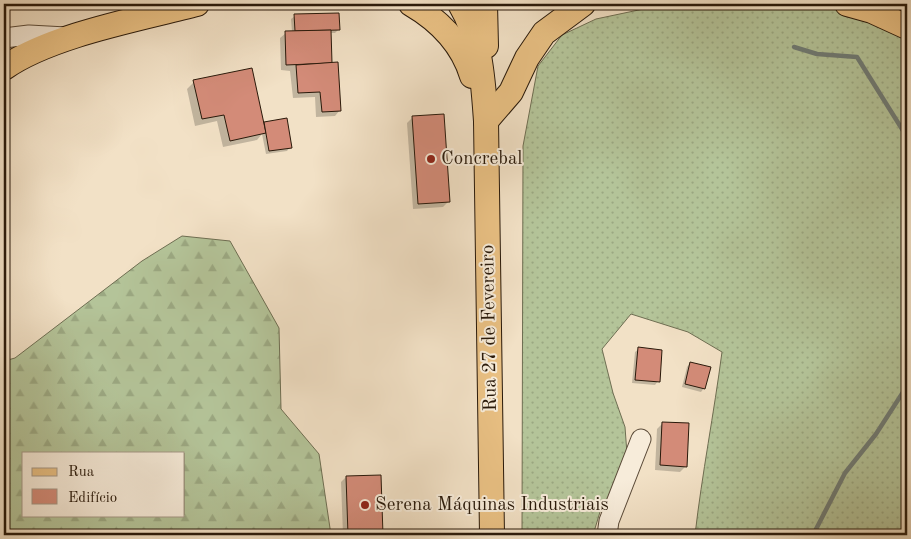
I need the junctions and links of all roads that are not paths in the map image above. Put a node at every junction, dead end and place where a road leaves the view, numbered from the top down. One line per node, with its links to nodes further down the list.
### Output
1 (197, 4): 9 (main road)
2 (411, 4): 11 (main road)
3 (460, 4): 11 (main road, Rua 27 de Fevereiro)
4 (485, 4): 11 (main road, Rua 27 de Fevereiro)
5 (583, 4): 11 (main road)
6 (848, 4): 7 (main road)
7 (907, 27)
8 (4, 38): 9 (street)
9 (70, 38): 10 (main road)
10 (4, 68)
11 (486, 120): 13 (main road, Rua 27 de Fevereiro)
12 (641, 439): 14 (street)
13 (492, 535)
14 (607, 535)

